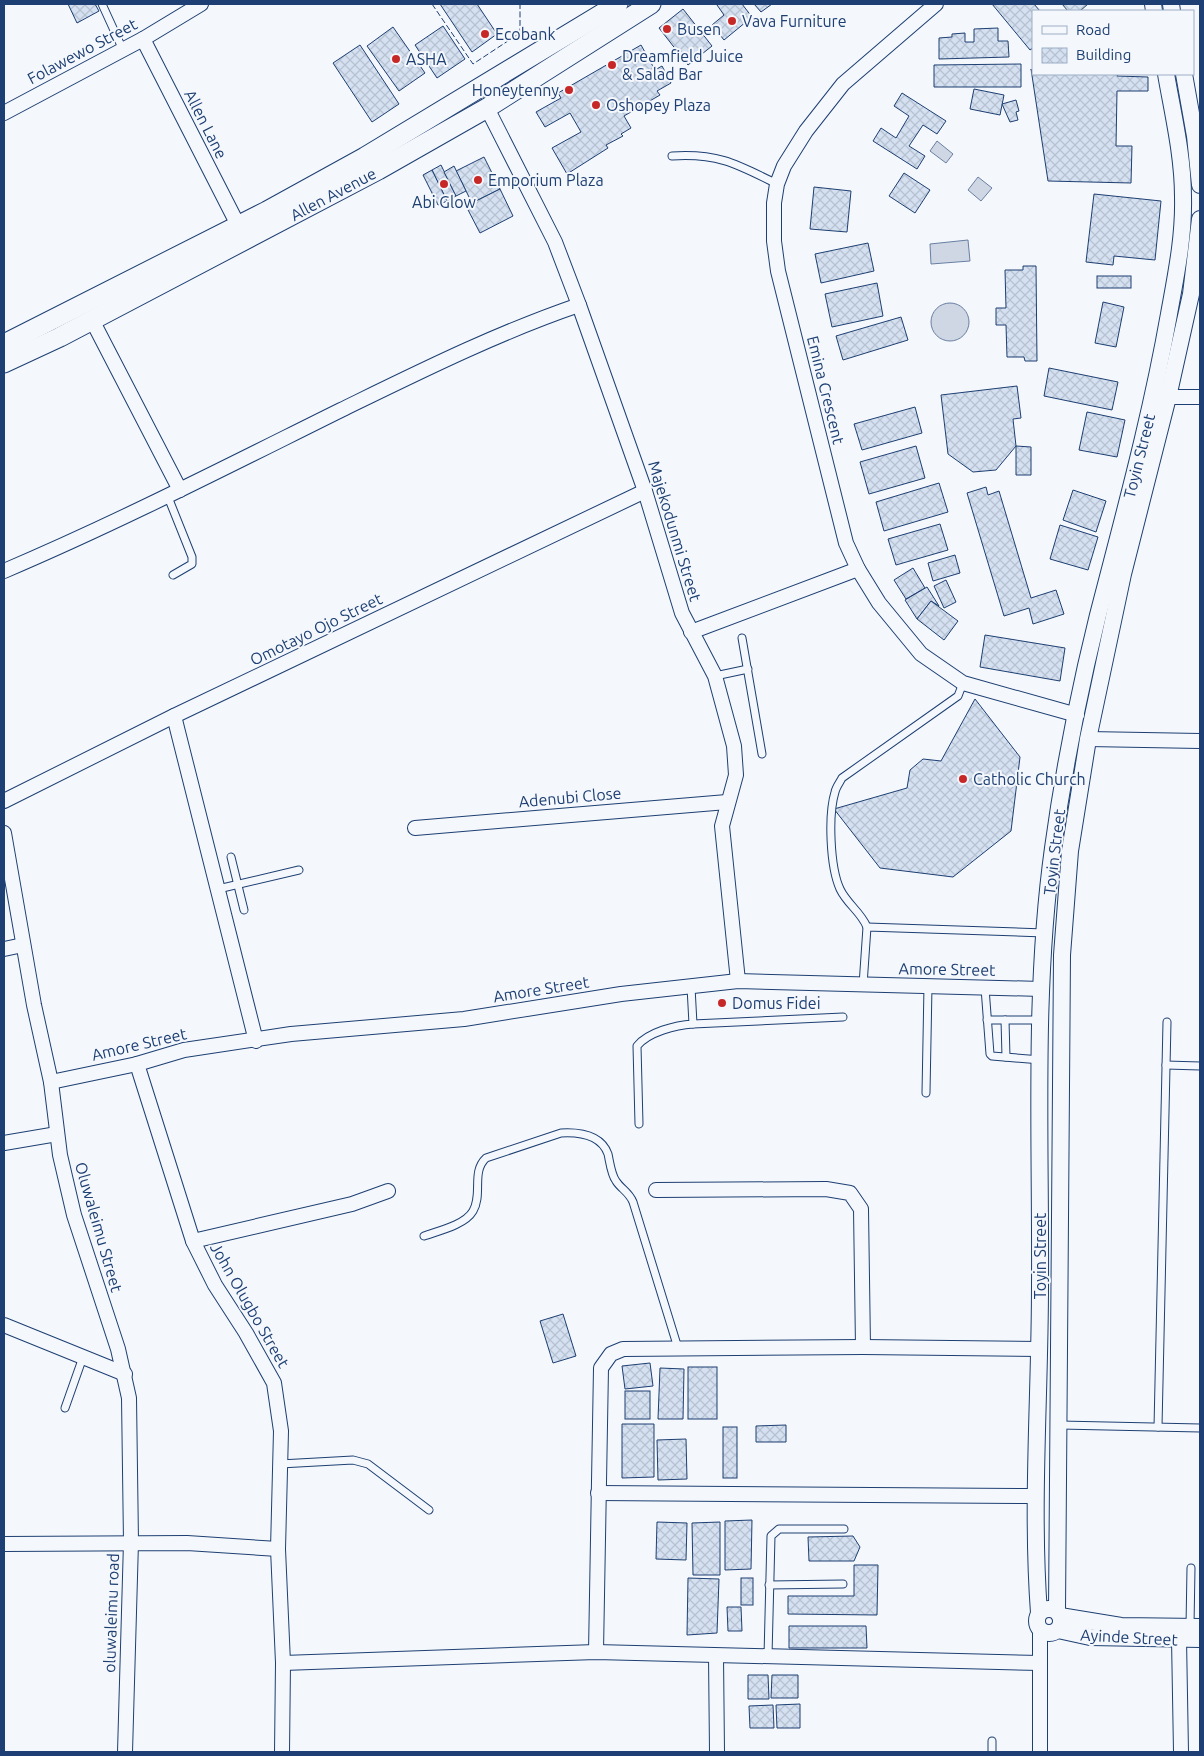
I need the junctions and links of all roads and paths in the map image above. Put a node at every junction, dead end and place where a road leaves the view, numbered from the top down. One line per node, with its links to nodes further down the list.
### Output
1 (102, 4): 7 (lane)
2 (201, 4): 6 (street, Folawewo Street)
3 (618, 4): 16 (main road, Allen Avenue)
4 (651, 4): 10 (main road, Allen Avenue)
5 (936, 4): 13 (street, Emina Crescent)
6 (143, 39): 7 (street, Folawewo Street); 16 (street, Allen Lane)
7 (123, 50): 11 (street, Folawewo Street)
8 (1166, 75): 34 (street, Toyin Street)
9 (1184, 75): 14 (street)
10 (487, 108): 17 (street, Majekodunmi Street); 18 (main road, Allen Avenue)
11 (4, 113)
12 (672, 156): 13 (lane)
13 (777, 184): 26 (street, Emina Crescent)
14 (1200, 185)
15 (1200, 219): 21 (street, Toyin Street)
16 (238, 225): 19 (main road, Allen Avenue)
17 (579, 304): 23 (street); 24 (street, Majekodunmi Street)
18 (92, 320): 20 (main road, Allen Avenue); 23 (street)
19 (4, 344)
20 (4, 363)
21 (1168, 396): 22 (street); 36 (street, Toyin Street)
22 (1200, 397)
23 (180, 490): 25 (street)
24 (645, 492): 29 (street, Majekodunmi Street); 35 (street, Omotayo Ojo Street)
25 (168, 497): 27 (street); 28 (lane)
26 (858, 569): 29 (street); 33 (street, Emina Crescent)
27 (4, 571)
28 (173, 575)
29 (691, 632): 32 (street, Majekodunmi Street)
30 (742, 638): 31 (lane)
31 (748, 670): 32 (lane); 38 (lane)
32 (715, 676): 40 (street, Majekodunmi Street)
33 (964, 683): 34 (street, Emina Crescent); 48 (lane)
34 (1077, 715): 49 (street, Toyin Street)
35 (174, 716): 39 (street, Omotayo Ojo Street); 46 (street)
36 (1088, 739): 37 (street); 86 (street, Toyin Street)
37 (1200, 742)
38 (762, 754)
39 (4, 802)
40 (727, 802): 41 (street, Adenubi Close); 52 (street, Majekodunmi Street)
41 (415, 828)
42 (4, 833): 50 (street, Oluwaleimu Street)
43 (232, 857): 45 (lane)
44 (299, 870): 45 (lane)
45 (237, 884): 46 (lane); 47 (lane)
46 (218, 889): 64 (street)
47 (244, 910)
48 (867, 927): 49 (lane); 53 (lane)
49 (1045, 933): 57 (street, Toyin Street)
50 (23, 946): 51 (street); 70 (street, Oluwaleimu Street)
51 (4, 948)
52 (738, 981): 53 (street, Amore Street); 55 (street, Amore Street)
53 (863, 985): 54 (street, Amore Street)
54 (928, 986): 56 (street, Amore Street); 71 (lane)
55 (691, 987): 63 (lane); 64 (street, Amore Street)
56 (985, 988): 57 (street, Amore Street); 59 (lane)
57 (1041, 989): 61 (street, Toyin Street)
58 (842, 1017): 63 (lane)
59 (987, 1020): 60 (lane); 65 (lane)
60 (1005, 1020): 61 (lane); 65 (lane)
61 (1041, 1020): 66 (street, Toyin Street)
62 (1167, 1022): 68 (lane)
63 (693, 1024): 72 (lane)
64 (256, 1041): 67 (street, Amore Street)
65 (1006, 1057): 66 (lane)
66 (1041, 1060): 82 (street, Toyin Street)
67 (137, 1064): 70 (street, Amore Street); 78 (street, John Olugbo Street)
68 (1166, 1065): 69 (lane); 87 (lane)
69 (1200, 1066)
70 (51, 1082): 73 (street, Oluwaleimu Street)
71 (926, 1093)
72 (639, 1124)
73 (57, 1134): 74 (street); 84 (street, Oluwaleimu Street)
74 (4, 1143)
75 (656, 1190): 80 (street)
76 (388, 1191): 78 (street)
77 (424, 1236): 81 (lane)
78 (193, 1242): 89 (street, John Olugbo Street)
79 (4, 1325): 83 (street)
80 (863, 1347): 81 (street); 82 (street)
81 (678, 1348): 90 (street)
82 (1040, 1349): 91 (street, Toyin Street)
83 (82, 1357): 84 (street); 85 (lane)
84 (125, 1374): 94 (street, Oluwaleimu Street)
85 (65, 1408)
86 (1060, 1425): 87 (lane); 100 (street, Toyin Street)
87 (1158, 1427): 88 (lane)
88 (1200, 1428)
89 (280, 1464): 92 (lane); 96 (street, John Olugbo Street)
90 (598, 1493): 91 (street); 103 (street)
91 (1034, 1496): 100 (street, Toyin Street)
92 (429, 1510)
93 (844, 1529): 99 (lane)
94 (131, 1542): 95 (street, oluwaleimu road); 96 (street); 109 (street, oluwaleimu road)
95 (4, 1544)
96 (278, 1549): 107 (street, John Olugbo Street)
97 (1191, 1568): 101 (lane)
98 (843, 1584): 99 (lane)
99 (769, 1585): 105 (lane)
100 (1050, 1622): 101 (street, Ayinde Street); 102 (street, Ayinde Street); 106 (street, Toyin Street)
101 (1197, 1631): 102 (street, Ayinde Street)
102 (1179, 1640): 114 (street)
103 (596, 1652): 104 (street); 107 (street)
104 (716, 1656): 105 (street); 111 (street)
105 (768, 1656): 106 (street)
106 (1040, 1661): 113 (street, Toyin Street)
107 (283, 1663): 110 (street, John Olugbo Street)
108 (992, 1741): 112 (lane)
109 (125, 1752)
110 (282, 1752)
111 (717, 1752)
112 (992, 1752)
113 (1040, 1752)
114 (1181, 1752)

